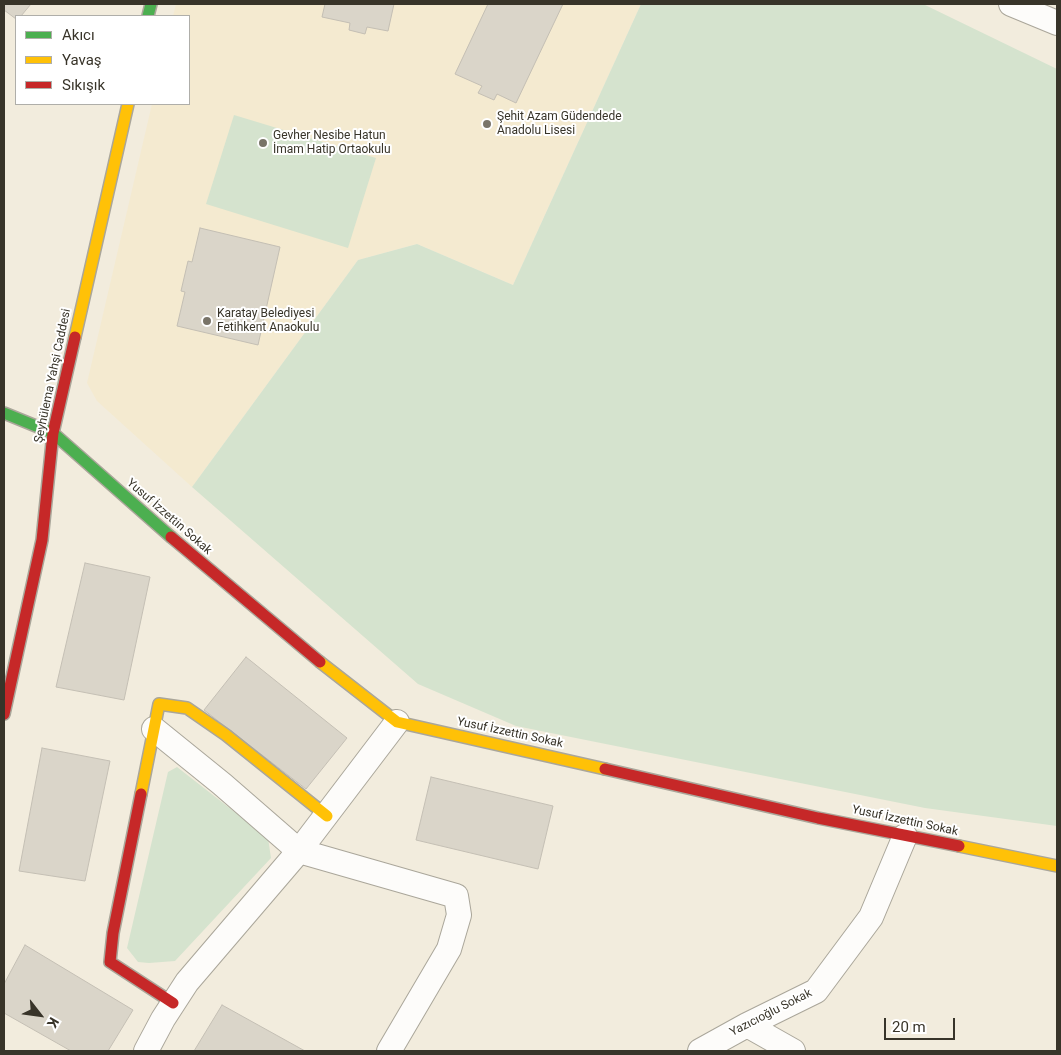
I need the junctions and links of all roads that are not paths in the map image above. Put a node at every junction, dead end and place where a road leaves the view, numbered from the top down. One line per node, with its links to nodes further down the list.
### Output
1 (1011, 4): 2 (street)
2 (1043, 13)
3 (128, 105): 5 (street, Şeyhülema Yahşi Caddesi)
4 (4, 413): 5 (street)
5 (53, 433): 6 (street, Şeyhülema Yahşi Caddesi); 7 (street, Yusuf İzzettin Sokak)
6 (4, 714)
7 (396, 722): 9 (street); 10 (street, Yusuf İzzettin Sokak)
8 (154, 729): 9 (street); 11 (street); 13 (street)
9 (327, 816): 11 (street)
10 (905, 836): 12 (street, Yusuf İzzettin Sokak); 14 (street, Yazıcıoğlu Sokak)
11 (299, 851): 13 (street); 16 (street)
12 (1057, 866)
13 (173, 1003): 15 (street)
14 (747, 1025): 17 (street, Yazıcıoğlu Sokak); 18 (street)
15 (146, 1051)
16 (389, 1051)
17 (700, 1051)
18 (793, 1051)

